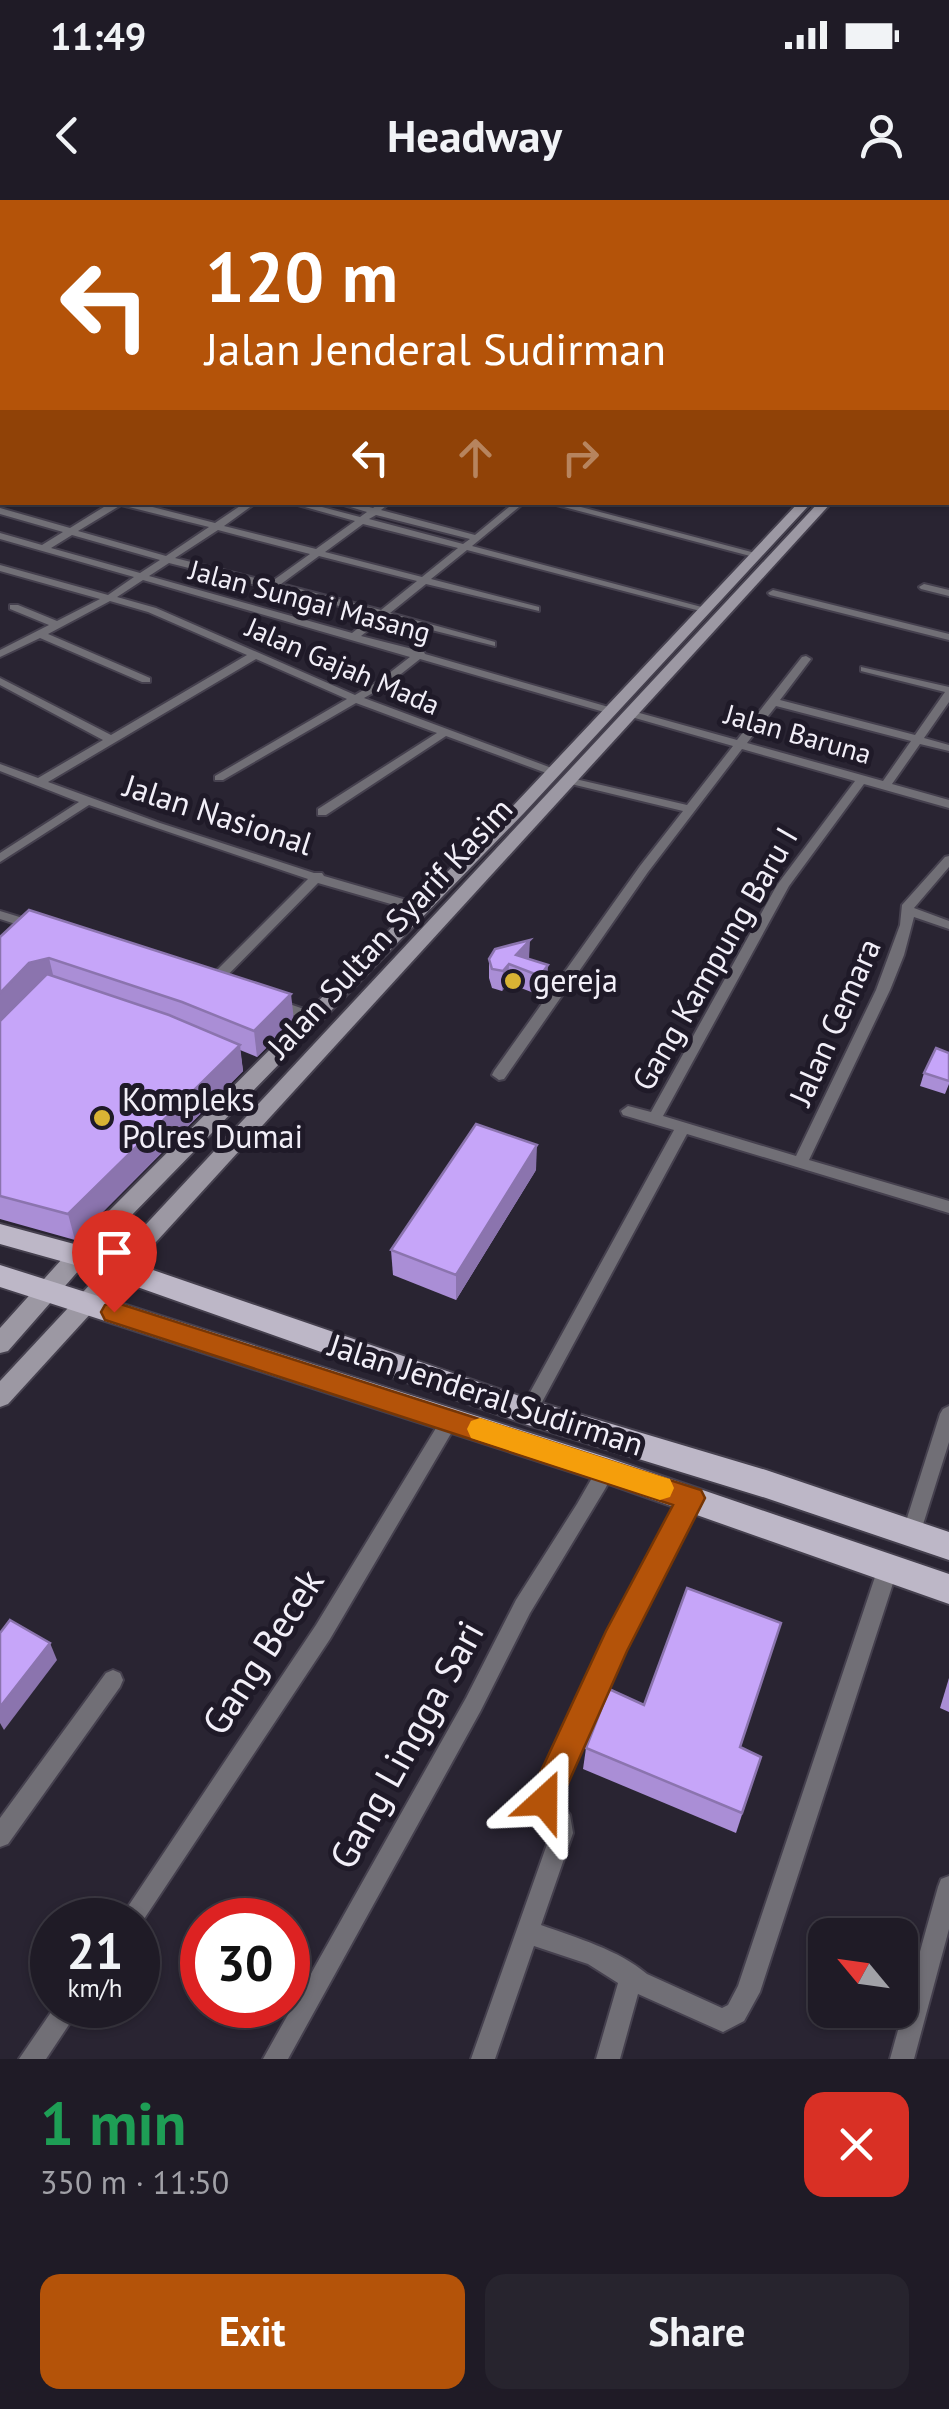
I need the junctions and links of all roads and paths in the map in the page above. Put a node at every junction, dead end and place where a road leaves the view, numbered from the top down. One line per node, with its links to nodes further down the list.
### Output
1 (115, 505): 19 (street)
2 (132, 505): 17 (street)
3 (249, 505): 17 (street)
4 (302, 505): 12 (street)
5 (334, 505): 12 (street)
6 (350, 505): 13 (street)
7 (383, 505): 13 (street)
8 (517, 505): 21 (street)
9 (561, 505): 25 (street)
10 (803, 505): 25 (street, Jalan Sultan Syarif Kasim)
11 (824, 505): 32 (street, Jalan Sultan Syarif Kasim)
12 (325, 511): 16 (street)
13 (375, 511): 15 (street); 16 (street)
14 (0, 512): 19 (street)
15 (400, 518): 18 (street); 21 (street)
16 (362, 520): 18 (street); 24 (street)
17 (219, 526): 24 (street); 26 (street)
18 (388, 527): 23 (street)
19 (70, 532): 22 (street); 26 (street)
20 (0, 536): 22 (street, Jalan Sungai Masang)
21 (477, 538): 23 (street)
22 (45, 547): 28 (street, Jalan Sungai Masang)
23 (466, 547): 29 (street); 36 (street)
24 (318, 552): 29 (street); 30 (street)
25 (754, 554): 36 (street, Jalan Sultan Syarif Kasim)
26 (167, 560): 28 (street); 30 (street)
27 (0, 568): 34 (street, Jalan Gajah Mada)
28 (142, 577): 34 (street); 41 (street, Jalan Sungai Masang)
29 (425, 580): 37 (street); 38 (street)
30 (273, 585): 38 (street)
31 (924, 588): 33 (street)
32 (764, 591): 42 (street); 55 (street, Jalan Sultan Syarif Kasim)
33 (949, 593)
34 (111, 597): 39 (street); 45 (street, Jalan Gajah Mada)
35 (14, 607): 39 (street)
36 (704, 609): 54 (street, Jalan Sultan Syarif Kasim)
37 (534, 610)
38 (382, 614): 41 (street); 43 (street)
39 (58, 624): 40 (street)
40 (40, 634): 44 (street); 49 (street)
41 (356, 636): 46 (street, Jalan Sungai Masang)
42 (949, 637)
43 (491, 644)
44 (0, 654)
45 (257, 654): 52 (street, Jalan Gajah Mada); 57 (street)
46 (420, 654): 52 (street); 54 (street, Jalan Sungai Masang)
47 (806, 659): 53 (street)
48 (866, 669): 51 (street)
49 (146, 680)
50 (0, 681): 57 (street)
51 (949, 692): 58 (street)
52 (354, 698): 56 (street, Jalan Gajah Mada); 63 (street)
53 (774, 702): 58 (street); 59 (street)
54 (608, 710): 62 (street, Jalan Sultan Syarif Kasim)
55 (632, 714): 59 (street, Jalan Baruna); 65 (street, Jalan Sultan Syarif Kasim)
56 (444, 733): 62 (street, Jalan Gajah Mada); 71 (street)
57 (112, 740): 66 (street)
58 (917, 740): 60 (street); 67 (street)
59 (740, 744): 64 (street, Jalan Baruna); 70 (street)
60 (949, 748)
61 (0, 767): 66 (street, Jalan Nasional)
62 (552, 772): 75 (street, Jalan Sultan Syarif Kasim)
63 (218, 778)
64 (862, 779): 67 (street, Jalan Baruna); 85 (street, Gang Kampung Baru I)
65 (572, 781): 70 (street); 91 (street, Jalan Sultan Syarif Kasim)
66 (37, 783): 68 (street, Jalan Nasional)
67 (886, 785): 69 (street, Jalan Baruna)
68 (88, 802): 72 (street); 74 (street, Jalan Nasional)
69 (949, 804)
70 (690, 809): 83 (street)
71 (322, 812)
72 (0, 858)
73 (949, 860): 76 (street, Jalan Cemara)
74 (318, 876): 75 (street, Jalan Nasional); 80 (street)
75 (422, 908): 82 (street, Jalan Sultan Syarif Kasim)
76 (909, 912): 78 (street); 87 (street, Jalan Cemara)
77 (0, 915): 79 (street)
78 (949, 924)
79 (54, 932)
80 (212, 983)
81 (262, 1000): 82 (street)
82 (316, 1018): 90 (street, Jalan Sultan Syarif Kasim)
83 (499, 1075)
84 (628, 1111): 85 (street)
85 (654, 1120): 86 (street)
86 (684, 1126): 87 (street); 97 (street)
87 (801, 1161): 88 (street)
88 (949, 1208)
89 (0, 1234): 90 (main road, Jalan Jenderal Sudirman)
90 (79, 1256): 91 (main road, Jalan Jenderal Sudirman); 93 (street, Jalan Sultan Syarif Kasim)
91 (115, 1269): 94 (street, Jalan Sultan Syarif Kasim); 97 (main road, Jalan Jenderal Sudirman)
92 (0, 1276): 93 (main road, Jalan Jenderal Sudirman)
93 (48, 1290): 94 (main road, Jalan Jenderal Sudirman); 95 (street, Jalan Sultan Syarif Kasim)
94 (83, 1302): 96 (street, Jalan Sultan Syarif Kasim); 99 (main road, Jalan Jenderal Sudirman)
95 (0, 1344)
96 (0, 1397)
97 (528, 1412): 102 (main road, Jalan Jenderal Sudirman)
98 (949, 1414): 102 (street)
99 (450, 1420): 100 (main road, Jalan Jenderal Sudirman); 109 (street, Gang Becek)
100 (606, 1470): 101 (main road, Jalan Jenderal Sudirman); 114 (street, Gang Lingga Sari)
101 (691, 1498): 104 (main road, Jalan Jenderal Sudirman); 110 (street)
102 (911, 1534): 103 (main road, Jalan Jenderal Sudirman)
103 (949, 1546)
104 (888, 1568): 105 (main road, Jalan Jenderal Sudirman); 111 (street)
105 (949, 1589)
106 (113, 1680): 107 (street)
107 (0, 1836)
108 (949, 1886): 117 (street)
109 (145, 1898)
110 (530, 1933): 111 (street); 115 (street)
111 (632, 1976): 116 (street)
112 (53, 2028): 113 (street)
113 (31, 2059)
114 (275, 2059)
115 (483, 2059)
116 (608, 2059)
117 (902, 2059)

